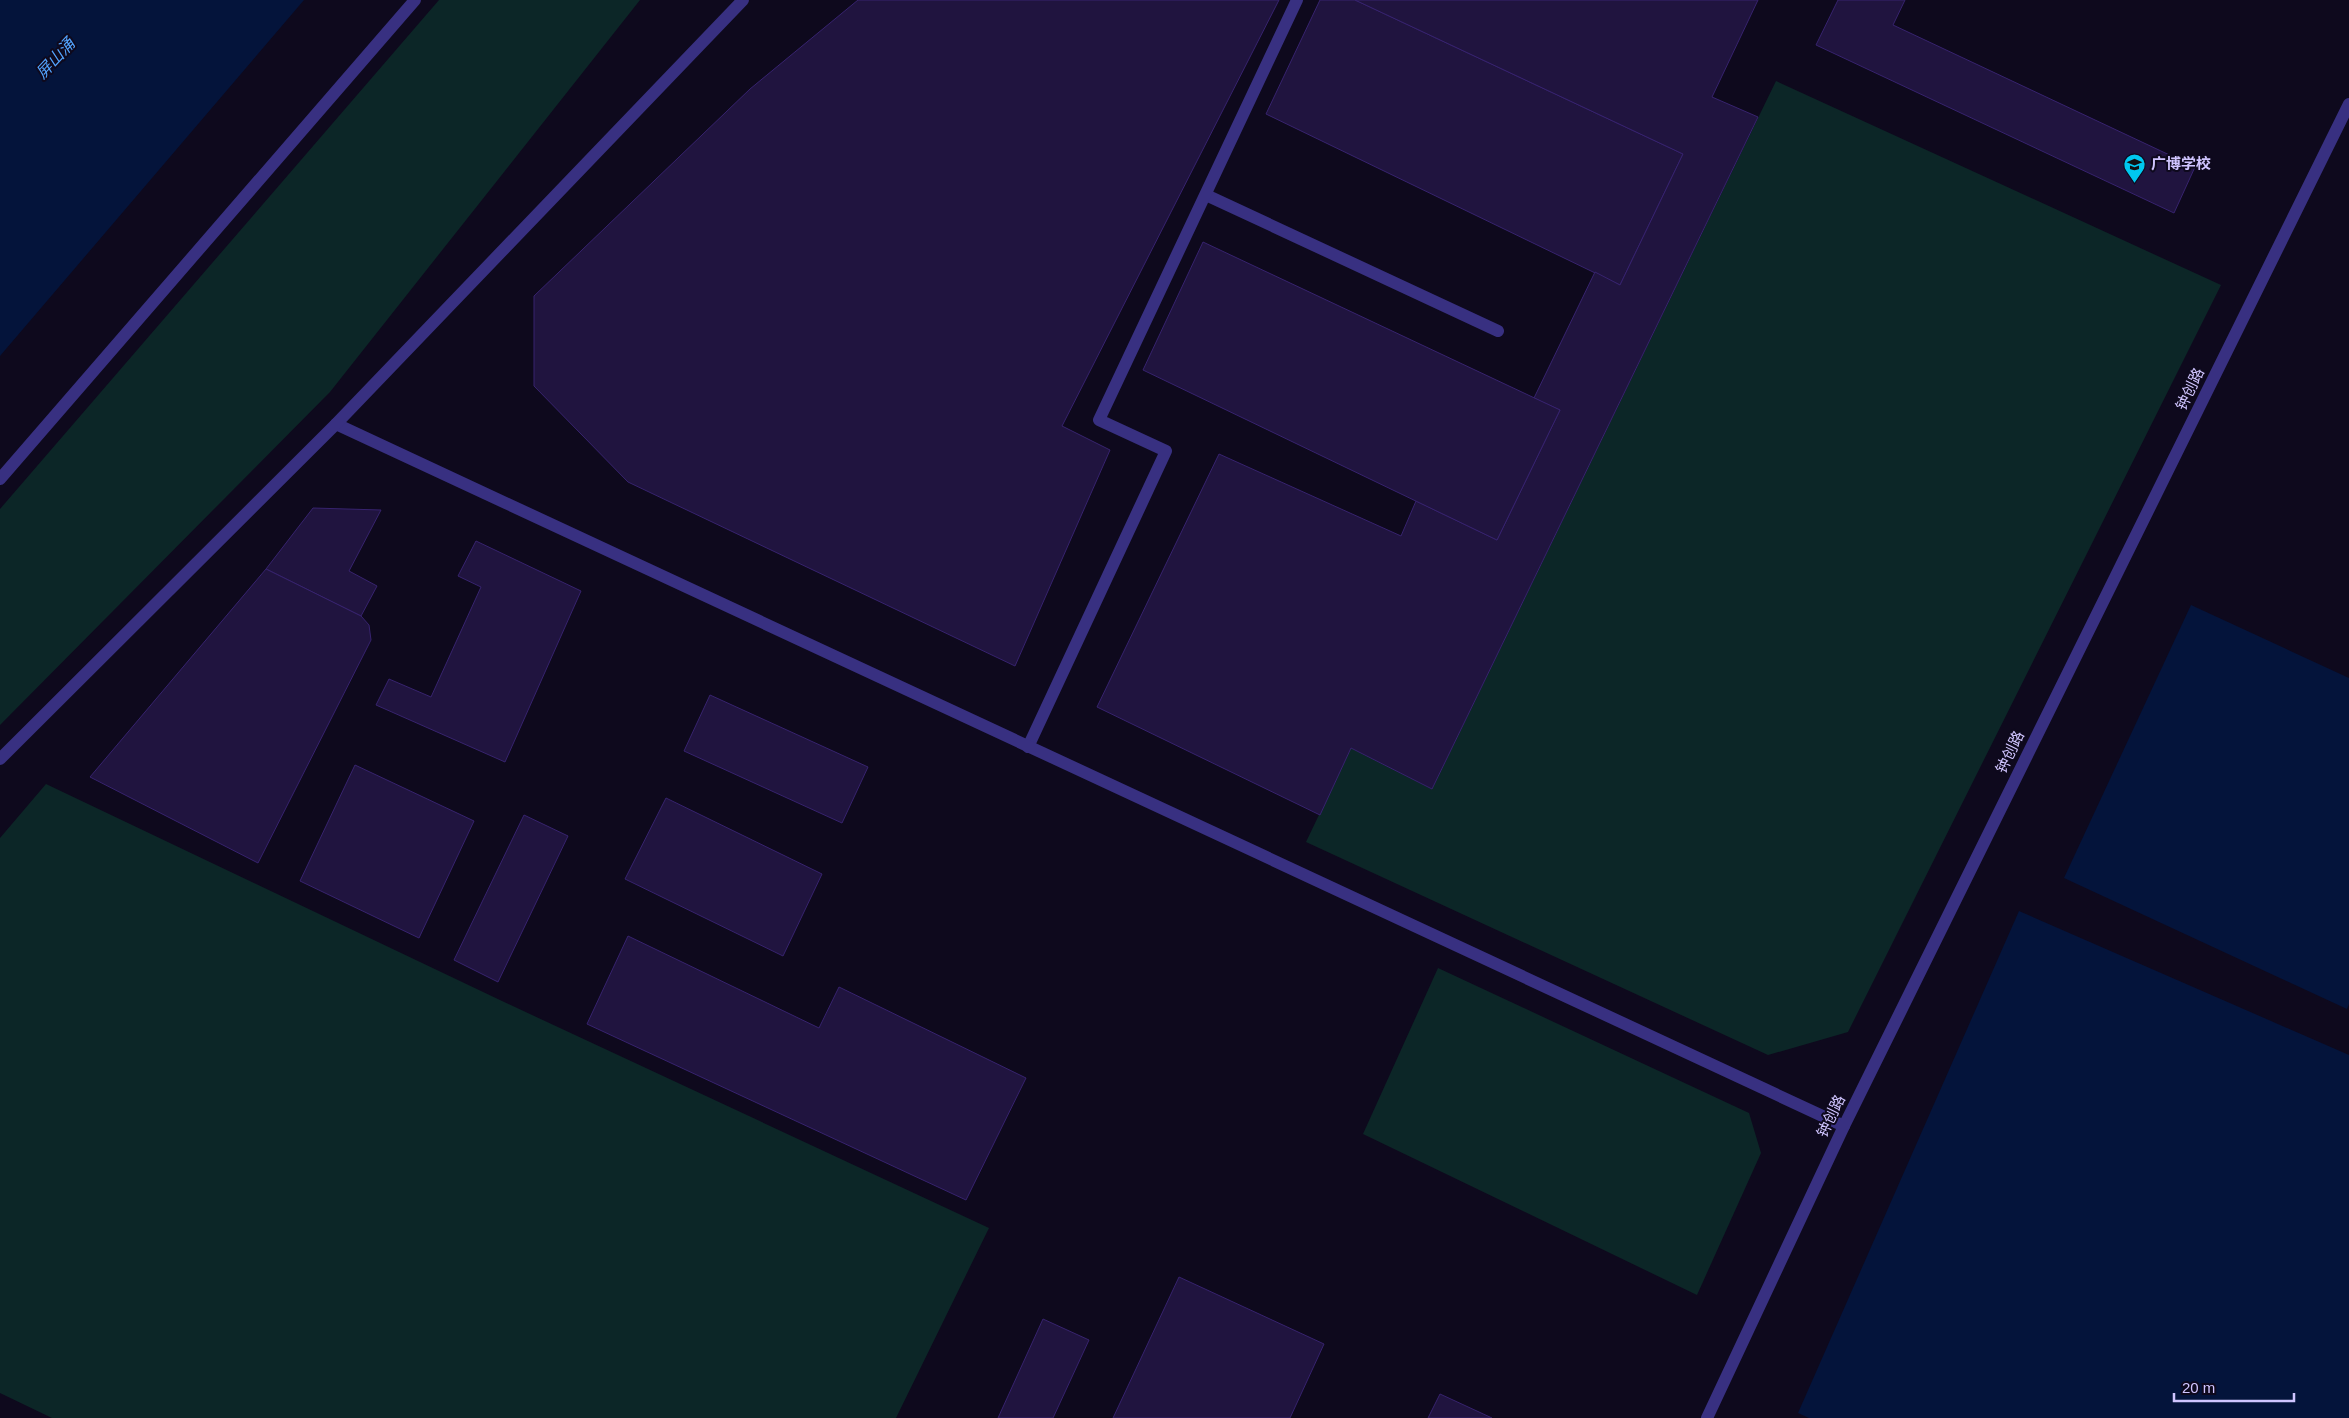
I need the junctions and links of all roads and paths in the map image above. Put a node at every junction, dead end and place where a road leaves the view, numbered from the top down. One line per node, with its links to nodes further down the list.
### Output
1 (415, 0): 8 (street)
2 (743, 0): 7 (street)
3 (1297, 0): 5 (street)
4 (2349, 104): 11 (street, 钟创路)
5 (1206, 196): 6 (street); 9 (street)
6 (1498, 331)
7 (336, 424): 9 (street); 10 (street)
8 (0, 479)
9 (1028, 747): 11 (street)
10 (0, 759)
11 (1844, 1126): 12 (street, 钟创路)
12 (1707, 1418)

